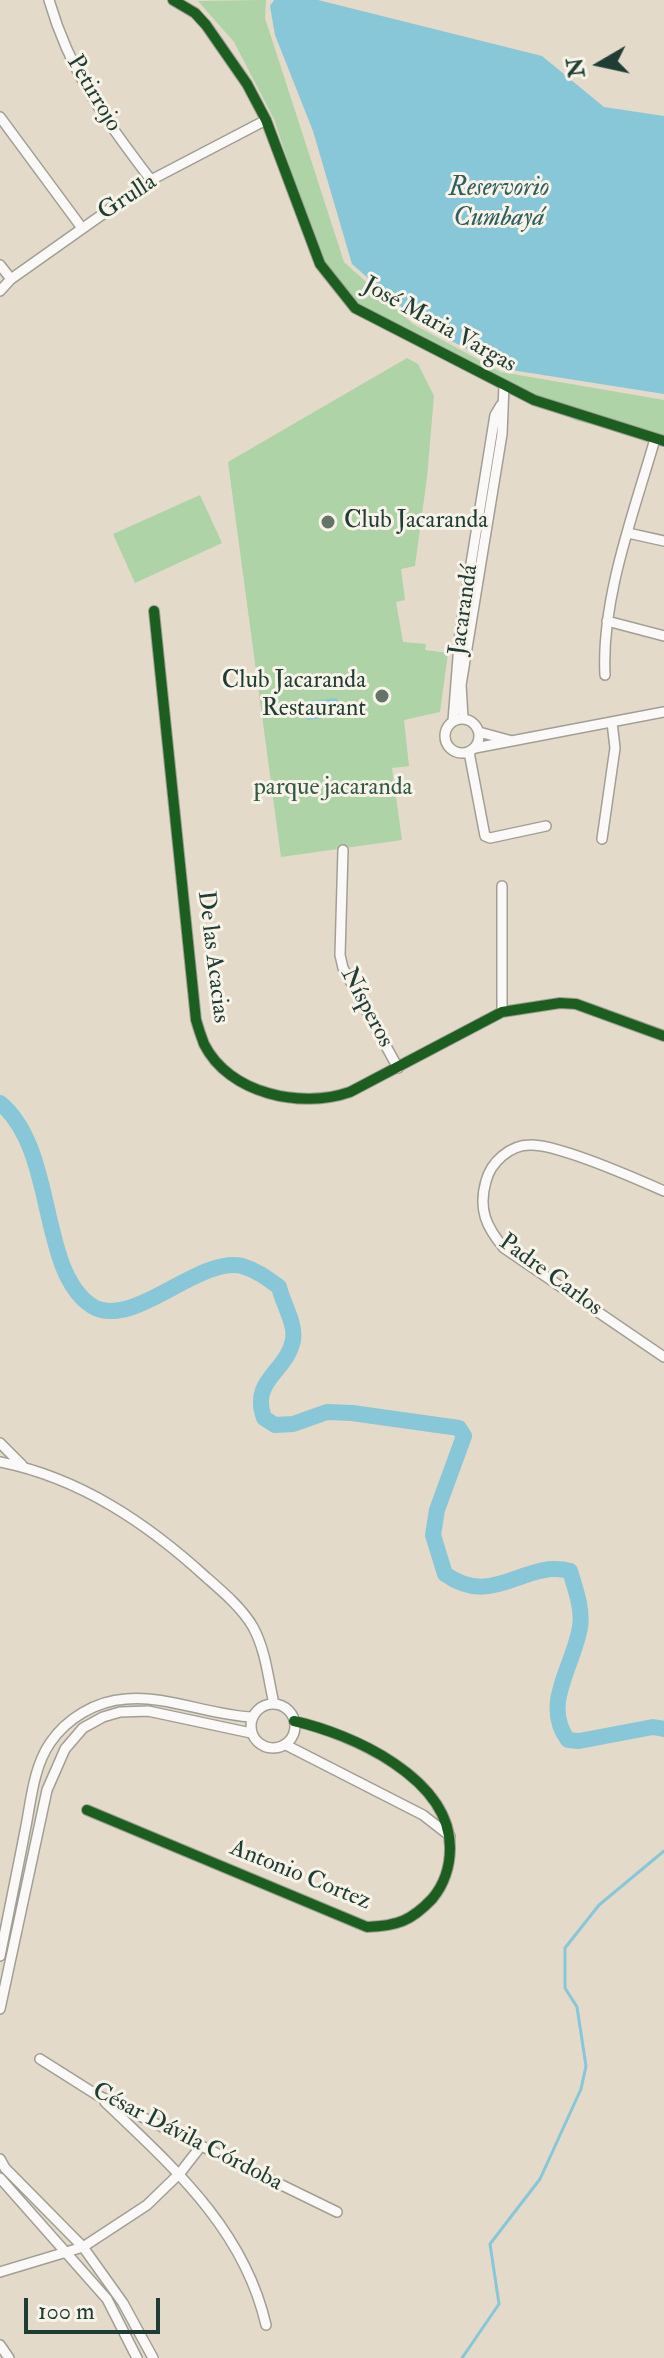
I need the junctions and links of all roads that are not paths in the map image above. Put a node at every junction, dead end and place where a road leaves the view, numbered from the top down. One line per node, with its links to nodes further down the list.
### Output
1 (49, 0): 5 (street, Petirrojo)
2 (173, 0): 4 (street, José Maria Vargas)
3 (0, 117): 6 (street)
4 (266, 120): 5 (street, Grulla); 10 (street, José Maria Vargas)
5 (151, 180): 6 (street, Grulla)
6 (82, 228): 8 (street, Grulla)
7 (0, 265): 8 (street)
8 (11, 279): 9 (street, Grulla)
9 (0, 291)
10 (504, 385): 11 (street, José Maria Vargas); 19 (street, Jacarandá)
11 (659, 440): 12 (street)
12 (628, 533): 13 (street); 15 (street)
13 (664, 541)
14 (154, 611): 30 (street, De las Acacias)
15 (607, 621): 16 (street); 17 (street)
16 (664, 636)
17 (605, 675)
18 (664, 712): 20 (street)
19 (458, 720): 21 (street); 23 (street)
20 (612, 722): 22 (street); 25 (street)
21 (479, 732): 22 (street); 23 (street)
22 (515, 741): 23 (street)
23 (472, 750): 24 (street)
24 (546, 826)
25 (602, 839)
26 (343, 850): 30 (street, Nísperos)
27 (502, 886): 28 (street)
28 (502, 1012): 29 (street, De las Acacias); 30 (street, De las Acacias)
29 (664, 1036)
30 (398, 1068)
31 (664, 1191): 32 (street, Padre Carlos)
32 (664, 1357)
33 (0, 1443): 35 (street)
34 (0, 1462): 35 (street)
35 (22, 1465): 36 (street)
36 (274, 1704): 37 (street); 38 (street)
37 (253, 1717): 39 (street); 43 (street)
38 (294, 1721): 40 (street); 42 (street)
39 (251, 1733): 40 (street); 44 (street)
40 (286, 1745): 42 (street)
41 (87, 1810): 42 (street, Antonio Cortez)
42 (450, 1836)
43 (0, 1956)
44 (0, 2009)
45 (40, 2059): 46 (street, César Dávila Córdoba)
46 (97, 2095): 47 (street, César Dávila Córdoba); 49 (street)
47 (201, 2146): 49 (street); 51 (street, César Dávila Córdoba)
48 (0, 2159): 52 (street)
49 (180, 2173): 52 (street); 55 (street)
50 (0, 2178): 53 (street)
51 (337, 2212)
52 (83, 2247): 53 (street); 59 (street)
53 (67, 2251): 54 (street); 58 (street)
54 (0, 2272)
55 (266, 2325)
56 (0, 2345): 57 (street)
57 (9, 2358)
58 (137, 2358)
59 (153, 2358)

